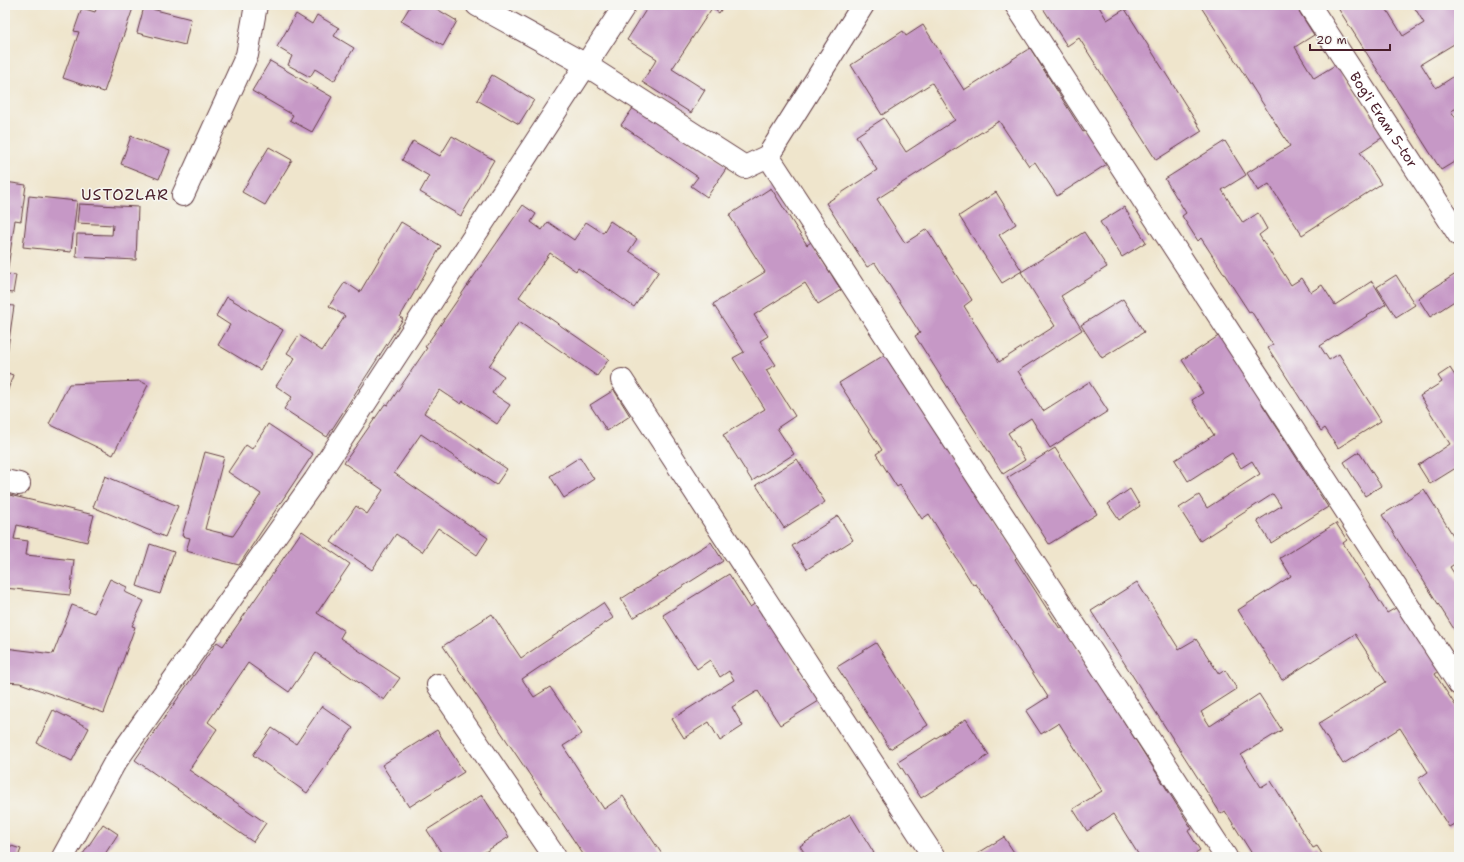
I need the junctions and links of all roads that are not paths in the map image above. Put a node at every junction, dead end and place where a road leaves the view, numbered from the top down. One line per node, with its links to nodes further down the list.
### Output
1 (256, 5): 9 (street)
2 (478, 5): 7 (street)
3 (625, 5): 7 (street)
4 (863, 5): 8 (street)
5 (1016, 5): 13 (street)
6 (1309, 5): 10 (street, Bog'i Eram 5-tor)
7 (586, 65): 8 (street); 14 (street)
8 (768, 156): 17 (street)
9 (183, 196)
10 (1459, 235)
11 (622, 380): 16 (street)
12 (438, 684): 15 (street)
13 (1459, 684)
14 (63, 857)
15 (555, 857)
16 (934, 857)
17 (1226, 857)

